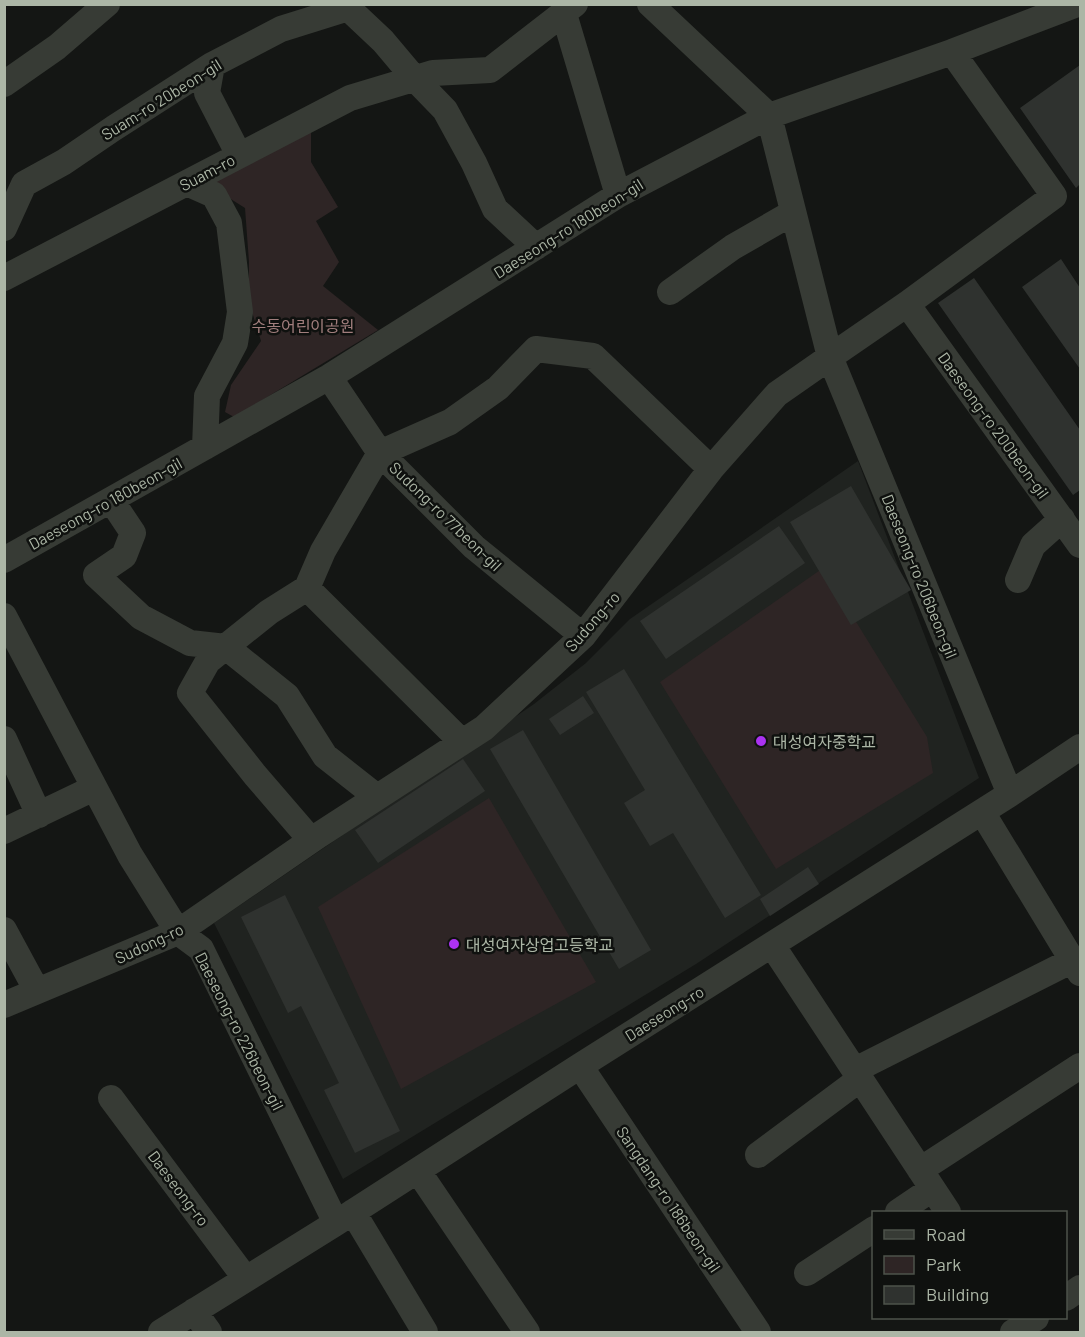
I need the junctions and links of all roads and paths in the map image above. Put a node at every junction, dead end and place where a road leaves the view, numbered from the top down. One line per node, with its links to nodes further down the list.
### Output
1 (107, 4): 9 (street)
2 (650, 4): 10 (street)
3 (1077, 4): 6 (street, Daeseong-ro 180beon-gil)
4 (348, 6): 7 (street, Suam-ro 20beon-gil); 8 (street, Suam-ro 20beon-gil)
5 (569, 9): 8 (street, Suam-ro); 13 (street, Suam-ro)
6 (952, 52): 10 (street, Daeseong-ro 180beon-gil); 19 (street)
7 (212, 65): 11 (street); 15 (street, Suam-ro 20beon-gil)
8 (415, 79): 11 (street, Suam-ro); 16 (street)
9 (4, 84)
10 (769, 116): 13 (street, Daeseong-ro 180beon-gil); 14 (street, Daeseong-ro 206beon-gil)
11 (239, 155): 12 (street, Suam-ro)
12 (187, 183): 17 (street, Suam-ro); 22 (street)
13 (618, 195): 16 (street, Daeseong-ro 180beon-gil)
14 (792, 213): 18 (street); 20 (street, Daeseong-ro 206beon-gil)
15 (4, 228)
16 (536, 247): 21 (street, Daeseong-ro 180beon-gil)
17 (4, 278)
18 (670, 292)
19 (907, 304): 20 (street); 26 (street, Daeseong-ro 200beon-gil)
20 (830, 357): 24 (street, Sudong-ro); 38 (street, Daeseong-ro 206beon-gil)
21 (329, 377): 22 (street, Daeseong-ro 180beon-gil); 23 (street, Sudong-ro 77beon-gil)
22 (205, 447): 25 (street, Daeseong-ro 180beon-gil)
23 (380, 453): 24 (street); 30 (street); 32 (street, Sudong-ro 77beon-gil)
24 (711, 469): 32 (street, Sudong-ro)
25 (111, 500): 28 (street, Daeseong-ro 180beon-gil); 33 (street)
26 (1062, 519): 27 (street, Daeseong-ro 200beon-gil); 29 (street)
27 (1080, 545)
28 (4, 560)
29 (1018, 580)
30 (307, 588): 33 (street); 35 (street)
31 (4, 616): 37 (street, Daeseong-ro 226beon-gil)
32 (583, 636): 35 (street, Sudong-ro)
33 (226, 647): 39 (street); 43 (street)
34 (4, 740): 41 (street)
35 (462, 742): 39 (street, Sudong-ro)
36 (1080, 747): 38 (street, Daeseong-ro)
37 (94, 788): 41 (street); 45 (street, Daeseong-ro 226beon-gil)
38 (1010, 794): 40 (street, Daeseong-ro)
39 (377, 796): 43 (street, Sudong-ro)
40 (982, 812): 46 (street, Daeseong-ro); 47 (street)
41 (39, 815): 42 (street)
42 (4, 831)
43 (311, 840): 45 (street, Sudong-ro)
44 (4, 930): 48 (street)
45 (178, 932): 48 (street, Sudong-ro); 59 (street, Daeseong-ro 226beon-gil)
46 (772, 945): 50 (street, Daeseong-ro); 52 (street)
47 (1077, 966): 52 (street)
48 (37, 991): 49 (street, Sudong-ro)
49 (4, 1005)
50 (580, 1066): 55 (street, Daeseong-ro); 70 (street, Sangdang-ro 186beon-gil)
51 (1080, 1066): 56 (street)
52 (858, 1075): 54 (street); 56 (street)
53 (111, 1098): 62 (street, Daeseong-ro)
54 (758, 1155)
55 (418, 1171): 59 (street, Daeseong-ro); 69 (street)
56 (926, 1180): 57 (street); 58 (street)
57 (899, 1211)
58 (947, 1211)
59 (345, 1218): 62 (street, Daeseong-ro); 68 (street, Daeseong-ro 226beon-gil)
60 (872, 1230): 61 (street)
61 (807, 1273)
62 (246, 1278): 65 (street, Daeseong-ro)
63 (1080, 1288): 64 (street)
64 (1067, 1297)
65 (194, 1311): 66 (street, Daeseong-ro); 67 (street)
66 (161, 1332)
67 (209, 1332)
68 (425, 1332)
69 (527, 1332)
70 (758, 1332)

